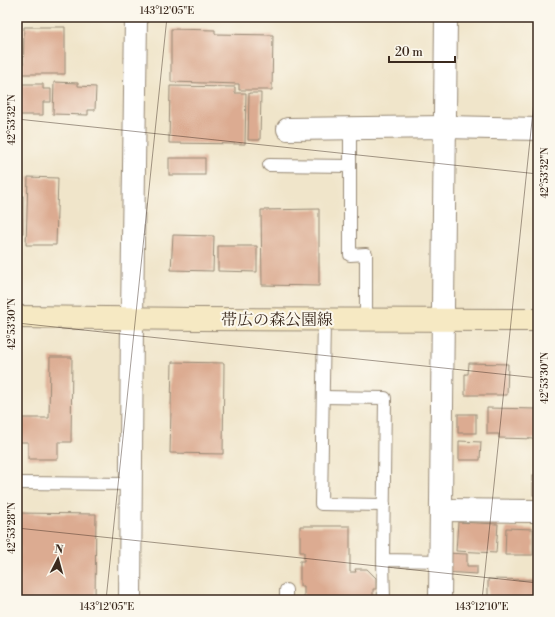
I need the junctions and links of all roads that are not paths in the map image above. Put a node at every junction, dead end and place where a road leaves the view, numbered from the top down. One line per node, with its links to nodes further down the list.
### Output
1 (136, 17): 10 (street)
2 (446, 17): 3 (street)
3 (446, 127): 5 (street); 6 (street); 13 (street)
4 (288, 129): 5 (street)
5 (350, 129): 8 (lane)
6 (538, 129)
7 (269, 165): 8 (lane)
8 (350, 166): 12 (lane)
9 (17, 317): 10 (main road, 帯広の森公園線)
10 (132, 318): 11 (main road, 帯広の森公園線); 17 (street)
11 (324, 320): 12 (main road, 帯広の森公園線); 15 (lane)
12 (366, 320): 13 (main road, 帯広の森公園線)
13 (443, 320): 14 (main road, 帯広の森公園線); 19 (street)
14 (538, 320)
15 (323, 397): 18 (lane); 18 (lane)
16 (17, 483): 17 (lane)
17 (131, 484): 23 (street)
18 (384, 505): 21 (lane)
19 (441, 510): 20 (street); 22 (street)
20 (538, 511)
21 (383, 560): 22 (lane); 24 (lane)
22 (441, 561): 25 (street)
23 (130, 600)
24 (384, 600)
25 (440, 600)

